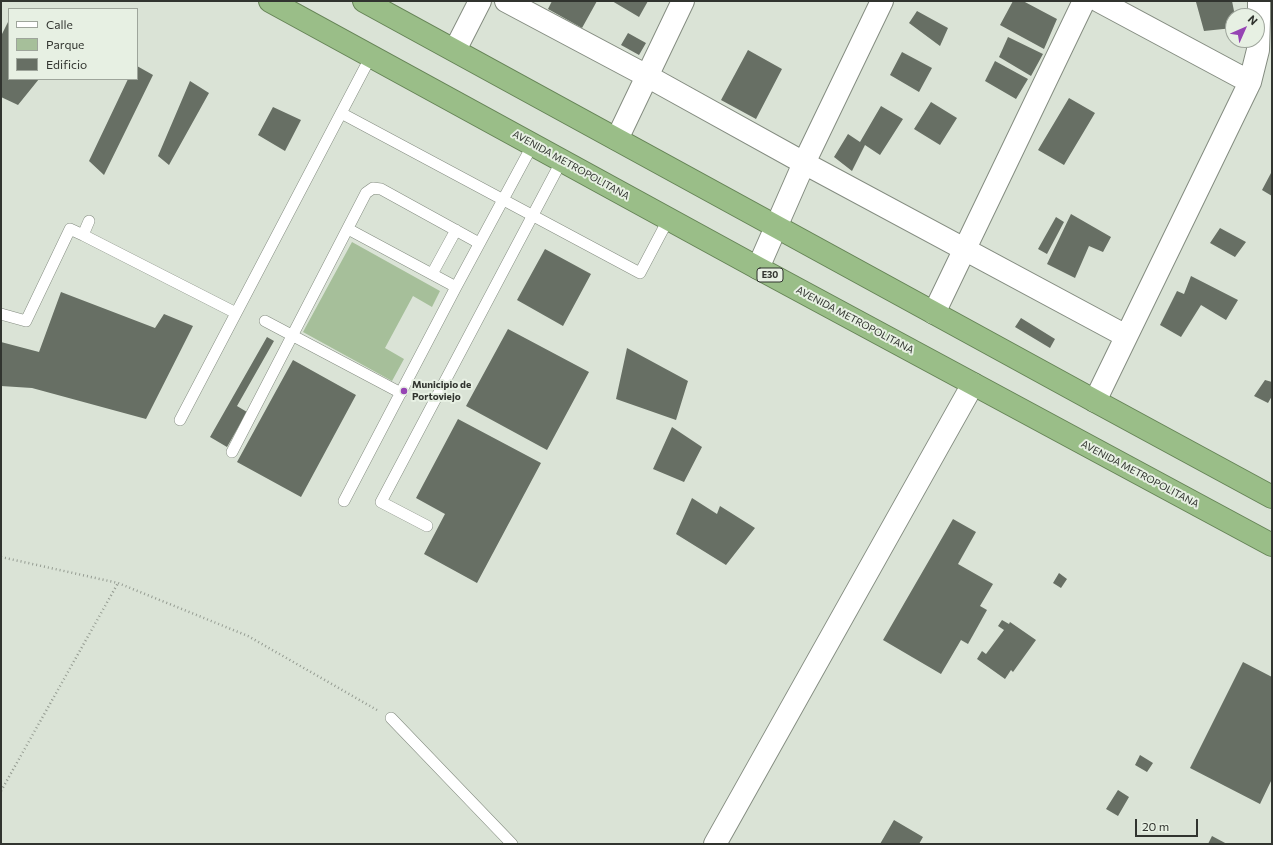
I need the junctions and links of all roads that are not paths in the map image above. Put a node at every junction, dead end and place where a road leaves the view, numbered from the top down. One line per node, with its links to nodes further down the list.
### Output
1 (270, 1): 11 (highway, AVENIDA METROPOLITANA / E30)
2 (364, 1): 10 (highway)
3 (480, 1): 10 (street)
4 (506, 1): 12 (street)
5 (683, 1): 12 (street)
6 (882, 1): 18 (street)
7 (1084, 1): 28 (street)
8 (1099, 1): 13 (street)
9 (1259, 1): 13 (street)
10 (454, 50): 15 (highway)
11 (371, 56): 14 (lane); 16 (highway, AVENIDA METROPOLITANA / E30)
12 (647, 76): 15 (street); 18 (street)
13 (1250, 82): 37 (street)
14 (341, 113): 19 (lane); 32 (lane)
15 (617, 139): 23 (highway)
16 (533, 144): 17 (highway, AVENIDA METROPOLITANA / E30); 19 (lane)
17 (562, 160): 20 (lane); 21 (highway, AVENIDA METROPOLITANA / E30)
18 (804, 163): 23 (street); 28 (street)
19 (503, 200): 20 (lane); 27 (lane)
20 (533, 215): 21 (lane); 45 (lane)
21 (669, 218): 29 (highway, AVENIDA METROPOLITANA / E30)
22 (89, 221): 26 (lane)
23 (776, 227): 29 (street); 33 (highway)
24 (348, 228): 25 (lane); 30 (lane); 36 (lane)
25 (456, 230): 27 (lane); 30 (lane)
26 (83, 235): 32 (lane); 34 (lane)
27 (479, 243): 31 (lane)
28 (964, 250): 33 (street); 37 (street)
29 (758, 268): 38 (highway, AVENIDA METROPOLITANA / E30)
30 (432, 274): 31 (lane)
31 (456, 287): 39 (lane)
32 (236, 313): 41 (lane)
33 (934, 313): 40 (highway)
34 (1, 314)
35 (265, 321): 36 (lane)
36 (292, 336): 39 (lane); 42 (lane)
37 (1126, 336): 40 (street)
38 (974, 384): 46 (highway, AVENIDA METROPOLITANA / E30); 49 (street)
39 (401, 393): 44 (lane)
40 (1095, 401): 43 (highway)
41 (180, 420)
42 (232, 452)
43 (1272, 497)
44 (344, 501)
45 (427, 526)
46 (1272, 545)
47 (391, 718): 48 (lane)
48 (512, 844)
49 (715, 844)

